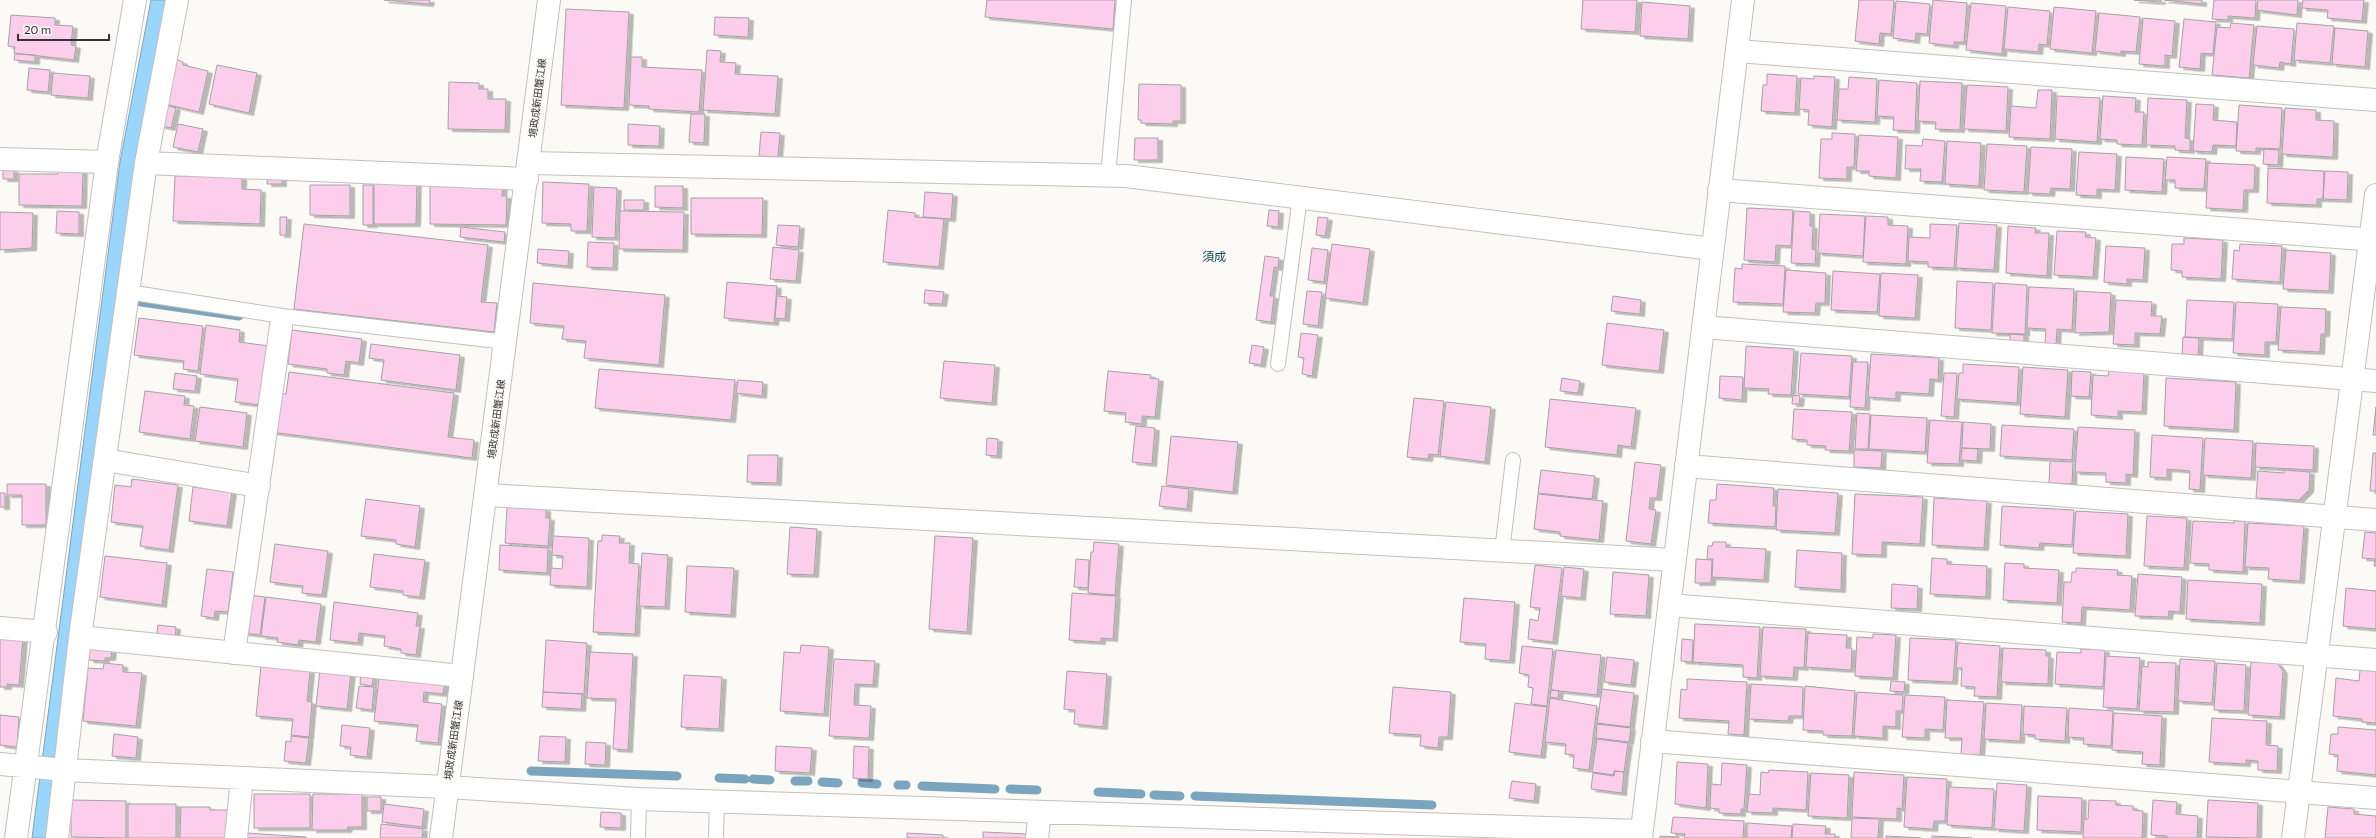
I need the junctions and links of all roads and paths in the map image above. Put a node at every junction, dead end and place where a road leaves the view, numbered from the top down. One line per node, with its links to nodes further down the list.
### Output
1 (135, 0): 9 (street)
2 (177, 0): 10 (street)
3 (549, 0): 11 (street, 境政成新田蟹江線)
4 (1124, 0): 12 (lane)
5 (1743, 0): 6 (street)
6 (1736, 51): 7 (street); 13 (street)
7 (2376, 100)
8 (0, 159): 9 (street)
9 (108, 162): 36 (street)
10 (146, 163): 11 (street); 18 (street)
11 (528, 171): 12 (street); 21 (street, 境政成新田蟹江線)
12 (1108, 175): 15 (street)
13 (1720, 190): 16 (street); 17 (street)
14 (2376, 195): 16 (street)
15 (1300, 198): 17 (street); 22 (lane)
16 (2373, 240): 23 (street)
17 (1712, 248): 20 (street)
18 (128, 292): 19 (lane); 25 (street)
19 (282, 321): 21 (lane); 28 (street)
20 (1703, 327): 23 (street); 27 (street)
21 (506, 342): 29 (street, 境政成新田蟹江線)
22 (1278, 364)
23 (2352, 379): 24 (street); 30 (street)
24 (2376, 381)
25 (105, 460): 28 (street); 37 (street)
26 (1513, 460): 32 (lane)
27 (1686, 466): 30 (street); 33 (street)
28 (259, 486): 38 (street)
29 (486, 495): 32 (street); 41 (street, 境政成新田蟹江線)
30 (2334, 517): 31 (street); 39 (street)
31 (2376, 520)
32 (1502, 551): 33 (street)
33 (1674, 560): 34 (street)
34 (1669, 605): 39 (street); 42 (street)
35 (0, 628): 36 (street)
36 (46, 632): 44 (street)
37 (80, 637): 38 (street); 45 (street)
38 (234, 653): 41 (street)
39 (2316, 655): 40 (street); 48 (street)
40 (2376, 660)
41 (462, 676): 47 (street, 境政成新田蟹江線)
42 (1652, 741): 48 (street); 53 (street)
43 (0, 764): 44 (street)
44 (30, 767): 45 (street); 54 (street)
45 (62, 769): 46 (street); 55 (street)
46 (242, 778): 47 (street); 56 (street)
47 (447, 787): 50 (street); 57 (street, 境政成新田蟹江線)
48 (2299, 792): 49 (street); 61 (street)
49 (2376, 798)
50 (639, 799): 51 (street); 58 (lane)
51 (716, 802): 52 (street); 59 (lane)
52 (1040, 812): 53 (street); 60 (street)
53 (1641, 835)
54 (16, 838)
55 (57, 838)
56 (236, 838)
57 (441, 838)
58 (638, 838)
59 (716, 838)
60 (1037, 838)
61 (2293, 838)

